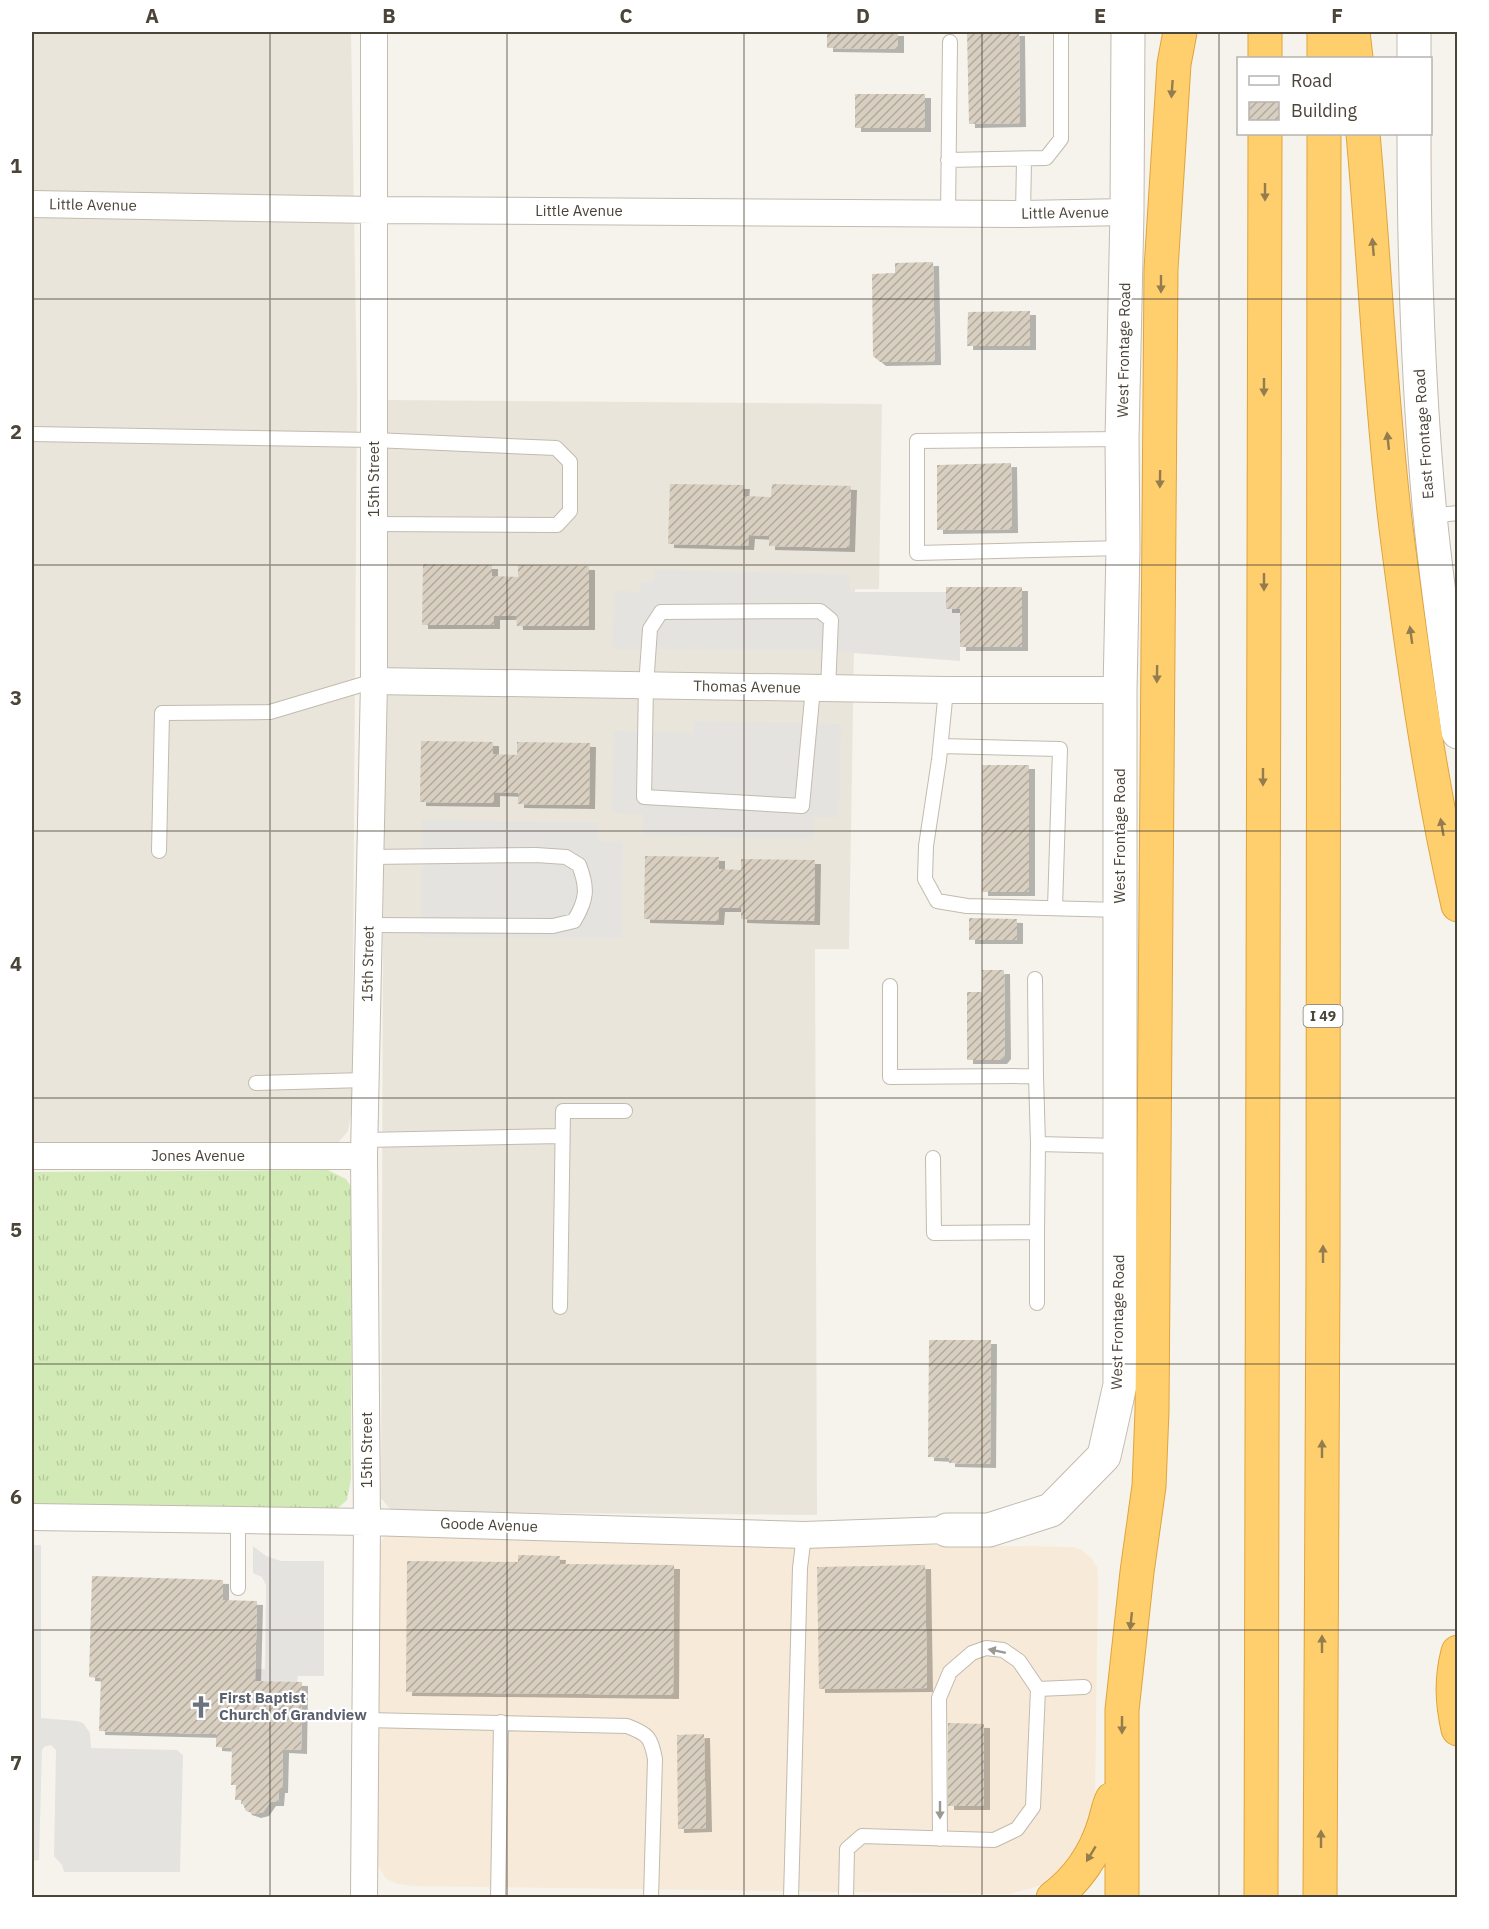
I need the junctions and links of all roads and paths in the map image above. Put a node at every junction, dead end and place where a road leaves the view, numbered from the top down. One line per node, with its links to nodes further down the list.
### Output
1 (374, 32): 21 (street, 15th Street)
2 (1128, 32): 22 (street, West Frontage Road)
3 (1180, 32): 72 (highway, one-way to 72)
4 (1265, 32): 10 (highway)
5 (1324, 32): 11 (highway)
6 (1353, 32): 12 (highway)
7 (1414, 32): 13 (street)
8 (1061, 33): 19 (lane)
9 (950, 42): 18 (lane)
10 (1265, 57)
11 (1324, 57)
12 (1356, 57)
13 (1414, 57)
14 (1265, 135): 81 (highway, one-way to 81)
15 (1324, 135): 82 (highway, I 49, one-way to 15)
16 (1363, 135): 40 (highway, one-way to 16)
17 (1414, 135): 28 (street, East Frontage Road)
18 (948, 160): 19 (lane); 23 (lane)
19 (1024, 160): 24 (lane)
20 (32, 204): 21 (street, Little Avenue)
21 (374, 210): 23 (street, Little Avenue); 27 (street, 15th Street)
22 (1127, 212): 24 (street, Little Avenue); 26 (street, West Frontage Road)
23 (948, 214): 24 (street, Little Avenue)
24 (1023, 214)
25 (32, 434): 27 (lane)
26 (1122, 439): 30 (street, West Frontage Road); 30 (lane)
27 (374, 440): 29 (street, 15th Street); 29 (lane)
28 (1444, 514): 36 (street, East Frontage Road)
29 (374, 524): 31 (street, 15th Street)
30 (1124, 548): 35 (street, West Frontage Road)
31 (374, 681): 32 (street, Thomas Avenue); 38 (lane); 39 (street, 15th Street)
32 (645, 686): 33 (street, Thomas Avenue); 33 (lane); 33 (lane)
33 (820, 688): 34 (street, Thomas Avenue)
34 (946, 690): 35 (street, Thomas Avenue); 37 (lane)
35 (1120, 690): 42 (street, West Frontage Road)
36 (1458, 732)
37 (941, 746): 41 (lane); 41 (lane)
38 (159, 851)
39 (370, 857): 43 (street, 15th Street); 43 (lane)
40 (1458, 905)
41 (1055, 908): 42 (lane)
42 (1120, 910): 52 (street, West Frontage Road)
43 (369, 925): 47 (street, 15th Street)
44 (1035, 978): 46 (lane)
45 (890, 986): 46 (lane)
46 (1036, 1076): 51 (lane)
47 (366, 1080): 48 (lane); 53 (street, 15th Street)
48 (256, 1083)
49 (625, 1111): 50 (lane)
50 (562, 1136): 53 (lane); 58 (lane)
51 (1038, 1144): 52 (lane); 56 (lane)
52 (1120, 1146): 62 (street, West Frontage Road)
53 (365, 1148): 54 (street, Jones Avenue); 61 (street, 15th Street)
54 (32, 1156)
55 (933, 1158): 56 (lane)
56 (1037, 1232): 57 (lane)
57 (1037, 1303)
58 (560, 1307)
59 (32, 1516): 60 (street, Goode Avenue)
60 (238, 1520): 61 (street, Goode Avenue); 64 (lane)
61 (367, 1522): 63 (street, Goode Avenue); 69 (street, 15th Street)
62 (947, 1530): 63 (street, Goode Avenue)
63 (804, 1535): 77 (lane)
64 (238, 1588)
65 (1458, 1652): 68 (highway)
66 (1084, 1688): 67 (lane)
67 (1038, 1689): 73 (lane); 73 (lane, one-way to 73)
68 (1455, 1695): 71 (highway)
69 (366, 1720): 70 (lane); 74 (street, 15th Street)
70 (501, 1722): 75 (lane); 76 (lane)
71 (1458, 1730)
72 (1122, 1781): 79 (highway, one-way to 79); 80 (highway)
73 (940, 1839): 78 (lane)
74 (364, 1898)
75 (498, 1898)
76 (651, 1898)
77 (790, 1898)
78 (846, 1898)
79 (1053, 1898)
80 (1122, 1898)
81 (1261, 1898)
82 (1320, 1898)

